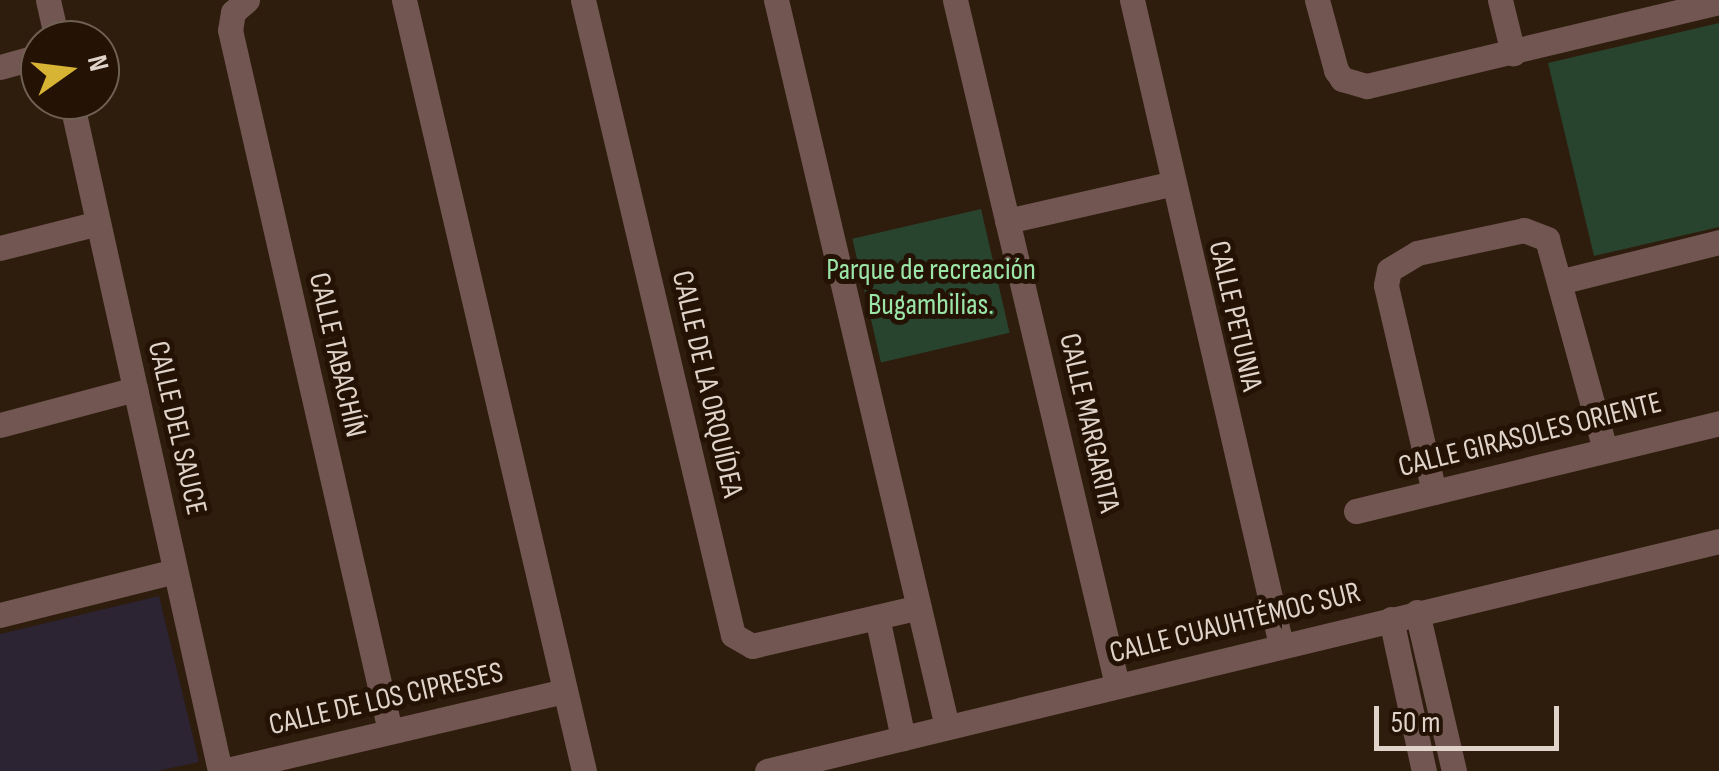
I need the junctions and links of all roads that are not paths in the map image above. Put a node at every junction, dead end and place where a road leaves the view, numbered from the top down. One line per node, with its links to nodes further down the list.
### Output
1 (247, 0): 35 (street, CALLE TABACHÍN)
2 (404, 0): 33 (street)
3 (583, 0): 29 (street, CALLE DE LA ORQUÍDEA)
4 (776, 0): 26 (street)
5 (955, 0): 13 (street, CALLE MARGARITA)
6 (1132, 0): 12 (street, CALLE PETUNIA)
7 (1318, 0): 10 (street)
8 (1500, 0): 10 (street)
9 (1719, 2): 10 (street)
10 (1512, 53)
11 (75, 120): 14 (street, CALLE DEL SAUCE)
12 (1170, 184): 13 (street); 31 (street, CALLE PETUNIA)
13 (1007, 221): 32 (street, CALLE MARGARITA)
14 (98, 223): 16 (street); 18 (street, CALLE DEL SAUCE)
15 (1719, 242): 17 (street)
16 (0, 248)
17 (1564, 281): 21 (street); 22 (street)
18 (135, 390): 20 (street); 25 (street, CALLE DEL SAUCE)
19 (1719, 423): 21 (street, CALLE GIRASOLES ORIENTE)
20 (0, 425)
21 (1605, 450): 22 (street, CALLE GIRASOLES ORIENTE)
22 (1434, 492): 23 (street, CALLE GIRASOLES ORIENTE)
23 (1356, 511)
24 (1719, 542): 27 (street, CALLE CUAUHTÉMOC SUR)
25 (175, 570): 28 (street); 39 (street, CALLE DEL SAUCE)
26 (919, 607): 29 (street, CALLE DE LA ORQUÍDEA); 34 (street)
27 (1417, 612): 30 (street, CALLE CUAUHTÉMOC SUR); 43 (street)
28 (0, 616)
29 (877, 617): 36 (street)
30 (1390, 619): 31 (street, CALLE CUAUHTÉMOC SUR); 42 (street)
31 (1280, 645): 32 (street, CALLE CUAUHTÉMOC SUR)
32 (1118, 685): 34 (street, CALLE CUAUHTÉMOC SUR)
33 (562, 691): 35 (street, CALLE DE LOS CIPRESES); 40 (street)
34 (947, 727): 36 (street, CALLE CUAUHTÉMOC SUR)
35 (390, 731): 37 (street, CALLE DE LOS CIPRESES)
36 (903, 738): 41 (street, CALLE CUAUHTÉMOC SUR)
37 (329, 759): 38 (street, CALLE DE LOS CIPRESES)
38 (290, 763): 39 (street, CALLE DE LOS CIPRESES)
39 (222, 771)
40 (584, 771)
41 (767, 771)
42 (1424, 771)
43 (1454, 771)

